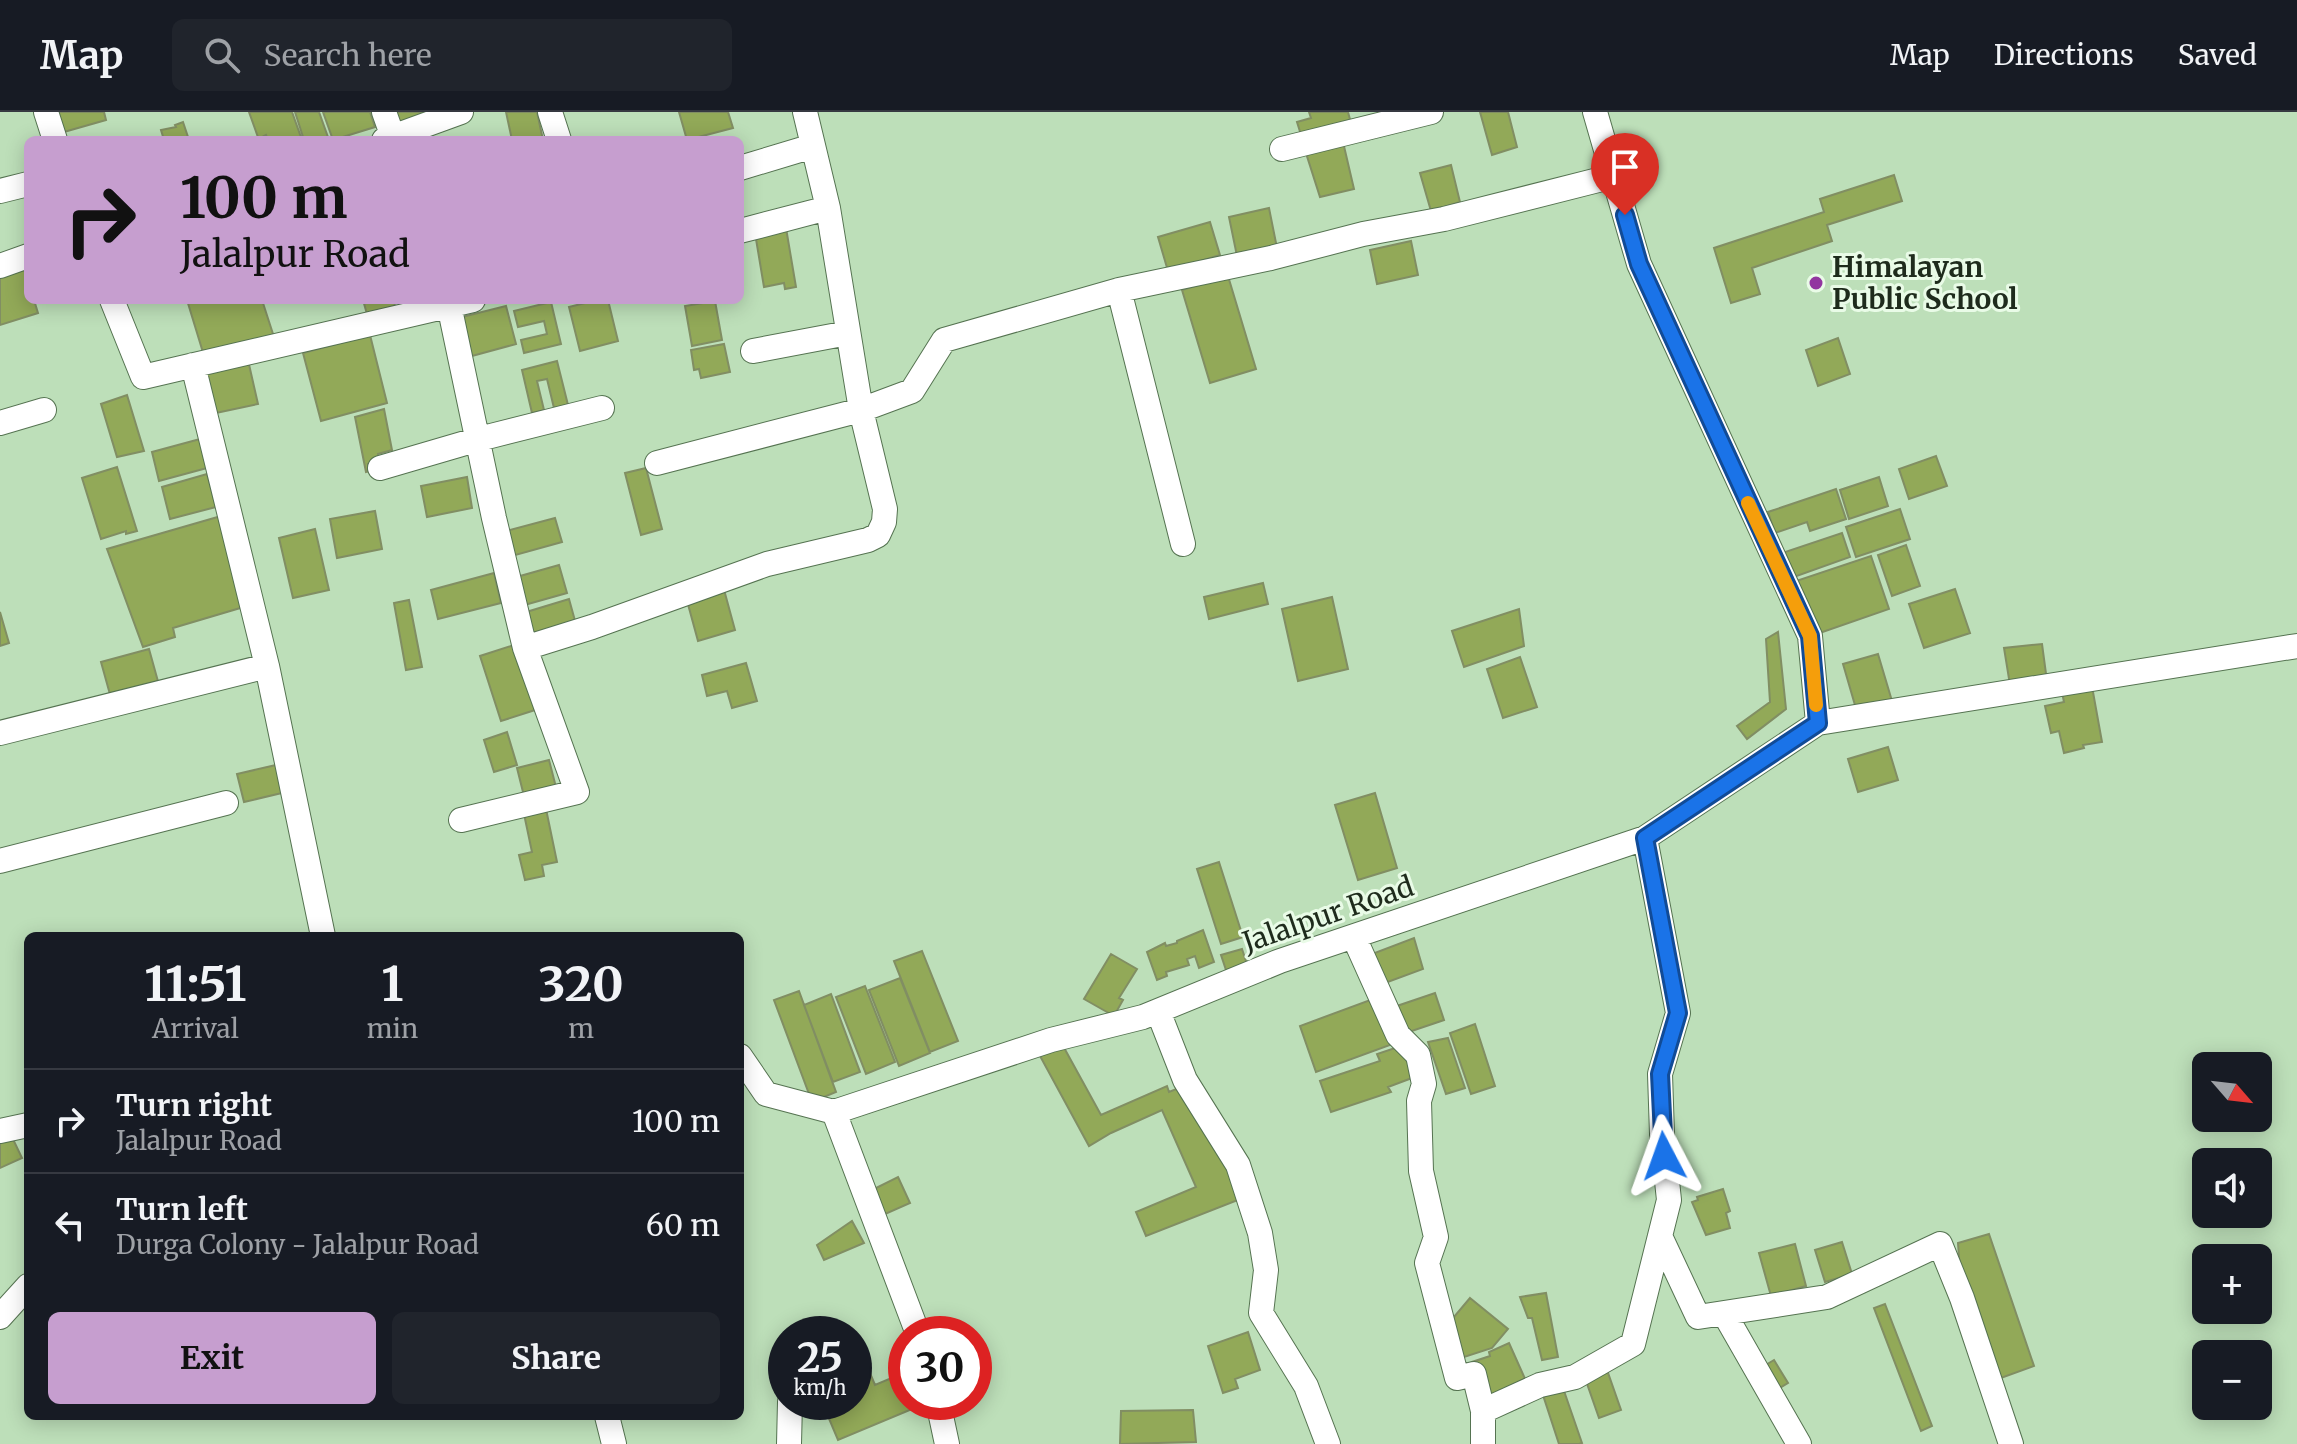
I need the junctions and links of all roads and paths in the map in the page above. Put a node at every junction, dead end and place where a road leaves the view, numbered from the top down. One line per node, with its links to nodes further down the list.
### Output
1 (46, 112): 8 (street)
2 (384, 112): 9 (street)
3 (461, 112): 10 (street)
4 (550, 112): 11 (street)
5 (805, 112): 12 (street)
6 (1431, 112): 13 (street)
7 (1595, 112): 15 (street)
8 (54, 136)
9 (389, 136)
10 (398, 136)
11 (558, 136)
12 (813, 146): 14 (street); 18 (street)
13 (1282, 149)
14 (744, 167)
15 (1614, 176): 22 (street); 40 (street)
16 (24, 185): 17 (street)
17 (0, 191)
18 (828, 208): 19 (street); 26 (street)
19 (744, 230)
20 (24, 257): 21 (street)
21 (0, 266)
22 (1119, 290): 31 (street); 36 (street)
23 (114, 304): 28 (street)
24 (449, 304): 28 (street)
25 (457, 304): 33 (street)
26 (848, 333): 27 (street); 31 (street)
27 (753, 351)
28 (193, 365): 39 (street)
29 (602, 408): 33 (street)
30 (44, 410): 32 (street)
31 (861, 410): 34 (street); 38 (street)
32 (0, 423)
33 (479, 439): 35 (street); 38 (street)
34 (657, 463)
35 (380, 468)
36 (1183, 544)
37 (2297, 646): 40 (street)
38 (525, 648): 43 (street)
39 (267, 666): 41 (street); 46 (street)
40 (1818, 723): 44 (street, Jalalpur Road)
41 (0, 733)
42 (226, 803): 45 (street)
43 (461, 820)
44 (1645, 838): 48 (street, Jalalpur Road); 53 (street)
45 (0, 861)
46 (322, 932)
47 (1358, 946): 58 (street)
48 (1158, 1011): 50 (street, Jalalpur Road); 65 (street)
49 (744, 1062): 50 (street)
50 (834, 1112): 56 (street)
51 (24, 1126): 52 (street)
52 (0, 1131)
53 (1660, 1236): 55 (street); 58 (street)
54 (24, 1290): 57 (street)
55 (1724, 1313): 67 (street); 68 (street)
56 (911, 1316)
57 (0, 1317)
58 (1483, 1411): 66 (street)
59 (608, 1420): 62 (street)
60 (790, 1420): 63 (street)
61 (942, 1420): 64 (street)
62 (614, 1444)
63 (789, 1444)
64 (947, 1444)
65 (1328, 1444)
66 (1483, 1444)
67 (1799, 1444)
68 (2011, 1444)

